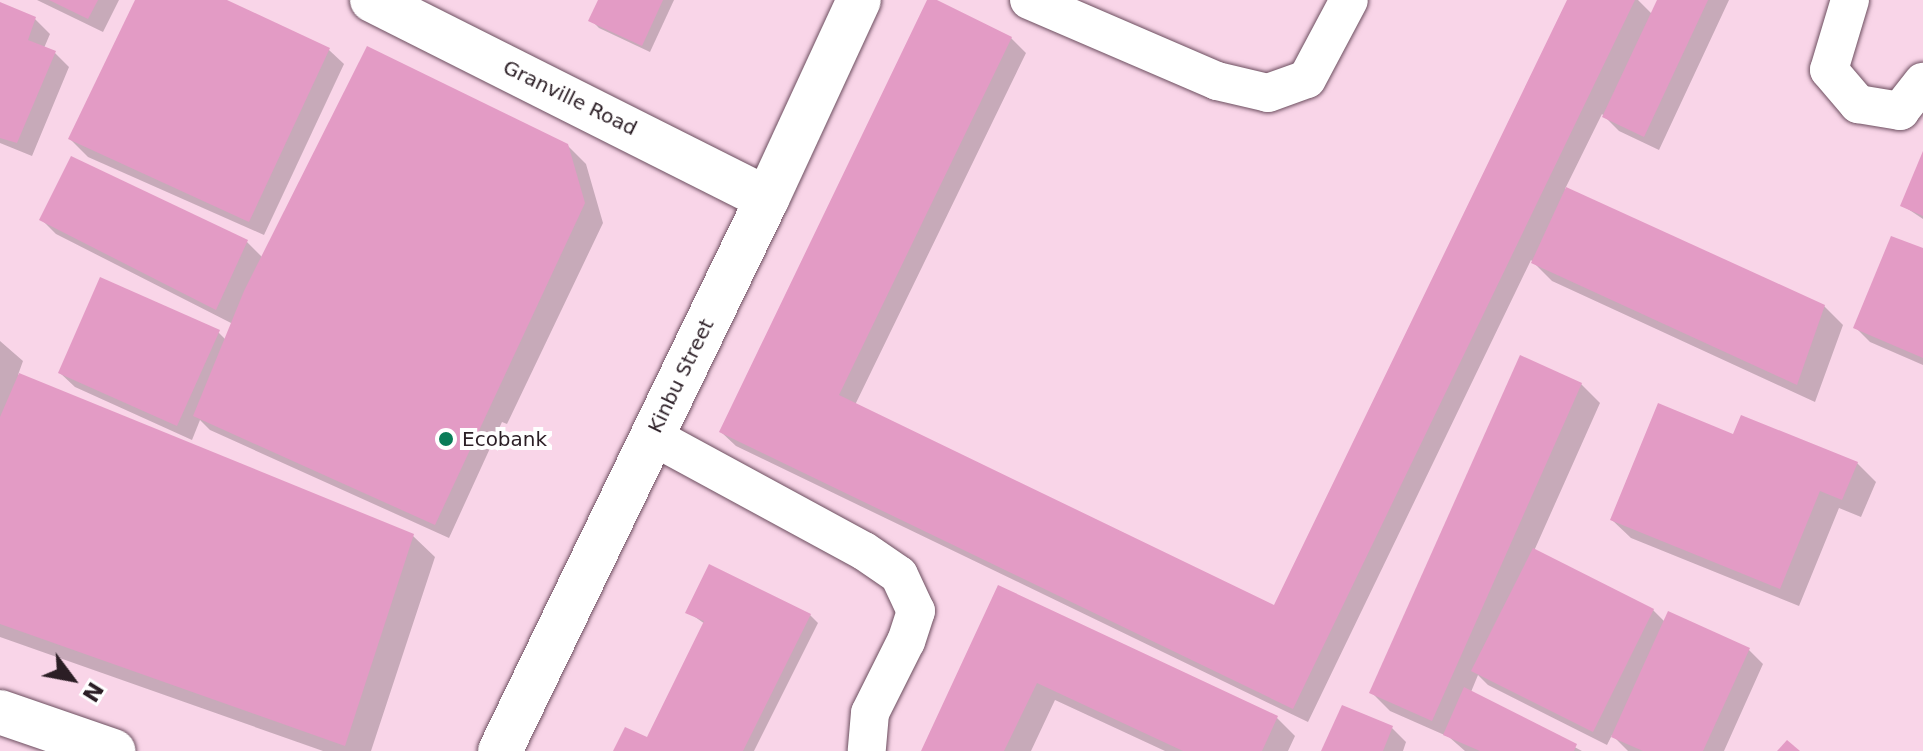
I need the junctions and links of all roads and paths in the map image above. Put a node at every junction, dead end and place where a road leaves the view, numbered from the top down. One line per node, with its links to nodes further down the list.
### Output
1 (372, 0): 7 (street, Granville Road)
2 (859, 0): 7 (street, Kinbu Street)
3 (1029, 0): 4 (lane)
4 (1349, 0)
5 (1850, 0): 6 (lane)
6 (1923, 82)
7 (767, 199): 8 (street, Kinbu Street)
8 (652, 436): 11 (street, Kinbu Street); 12 (lane)
9 (0, 712): 10 (street)
10 (113, 751)
11 (500, 751)
12 (867, 751)

